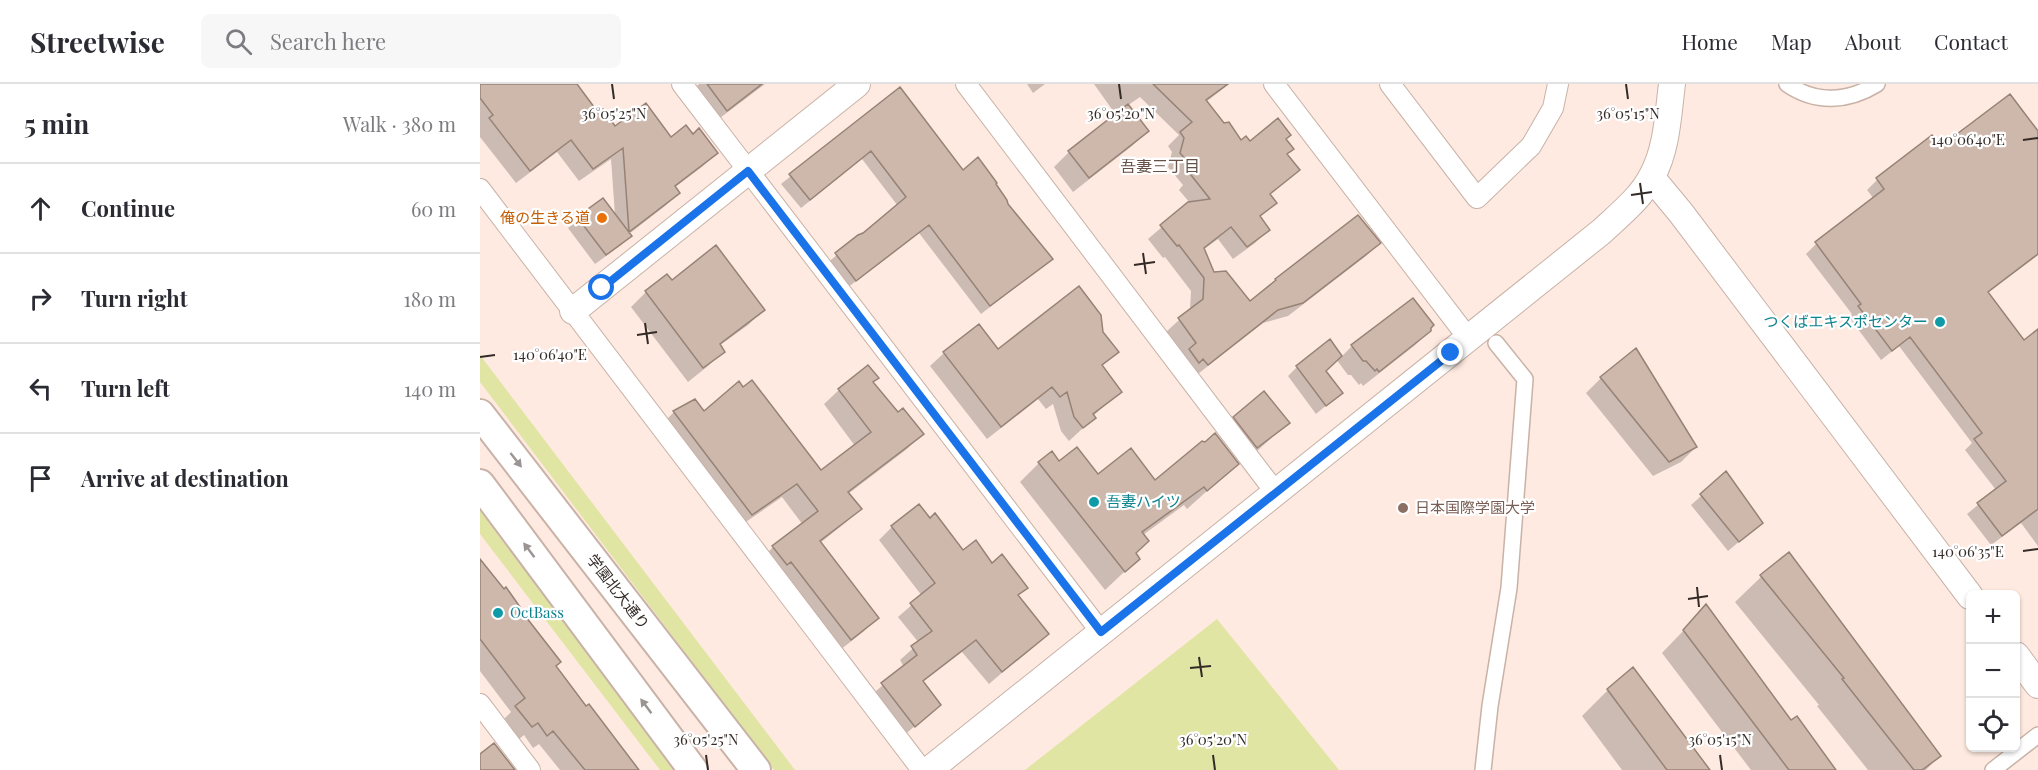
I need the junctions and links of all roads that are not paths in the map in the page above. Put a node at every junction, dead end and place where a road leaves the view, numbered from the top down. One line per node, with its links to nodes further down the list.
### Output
1 (682, 84): 10 (street)
2 (857, 84): 10 (street)
3 (966, 84): 18 (street)
4 (1275, 84): 14 (street)
5 (1390, 84): 6 (street)
6 (1558, 84)
7 (1672, 84): 11 (street)
8 (1787, 84): 9 (street)
9 (1877, 84)
10 (748, 171): 13 (street); 20 (street)
11 (1652, 178): 14 (street); 19 (street)
12 (480, 189): 13 (street)
13 (573, 311): 28 (street)
14 (1469, 339): 18 (street)
15 (1496, 343): 30 (street)
16 (480, 414): 27 (main road, 学園北大通り, one-way to 27)
17 (480, 484): 26 (main road, one-way to 17)
18 (1276, 493): 20 (street)
19 (1966, 590)
20 (1101, 632): 29 (street)
21 (2020, 660): 22 (street)
22 (2038, 685)
23 (480, 704): 25 (street)
24 (2038, 735): 31 (street)
25 (530, 770)
26 (693, 770)
27 (756, 770)
28 (922, 770)
29 (929, 770)
30 (1483, 770)
31 (1993, 770)

